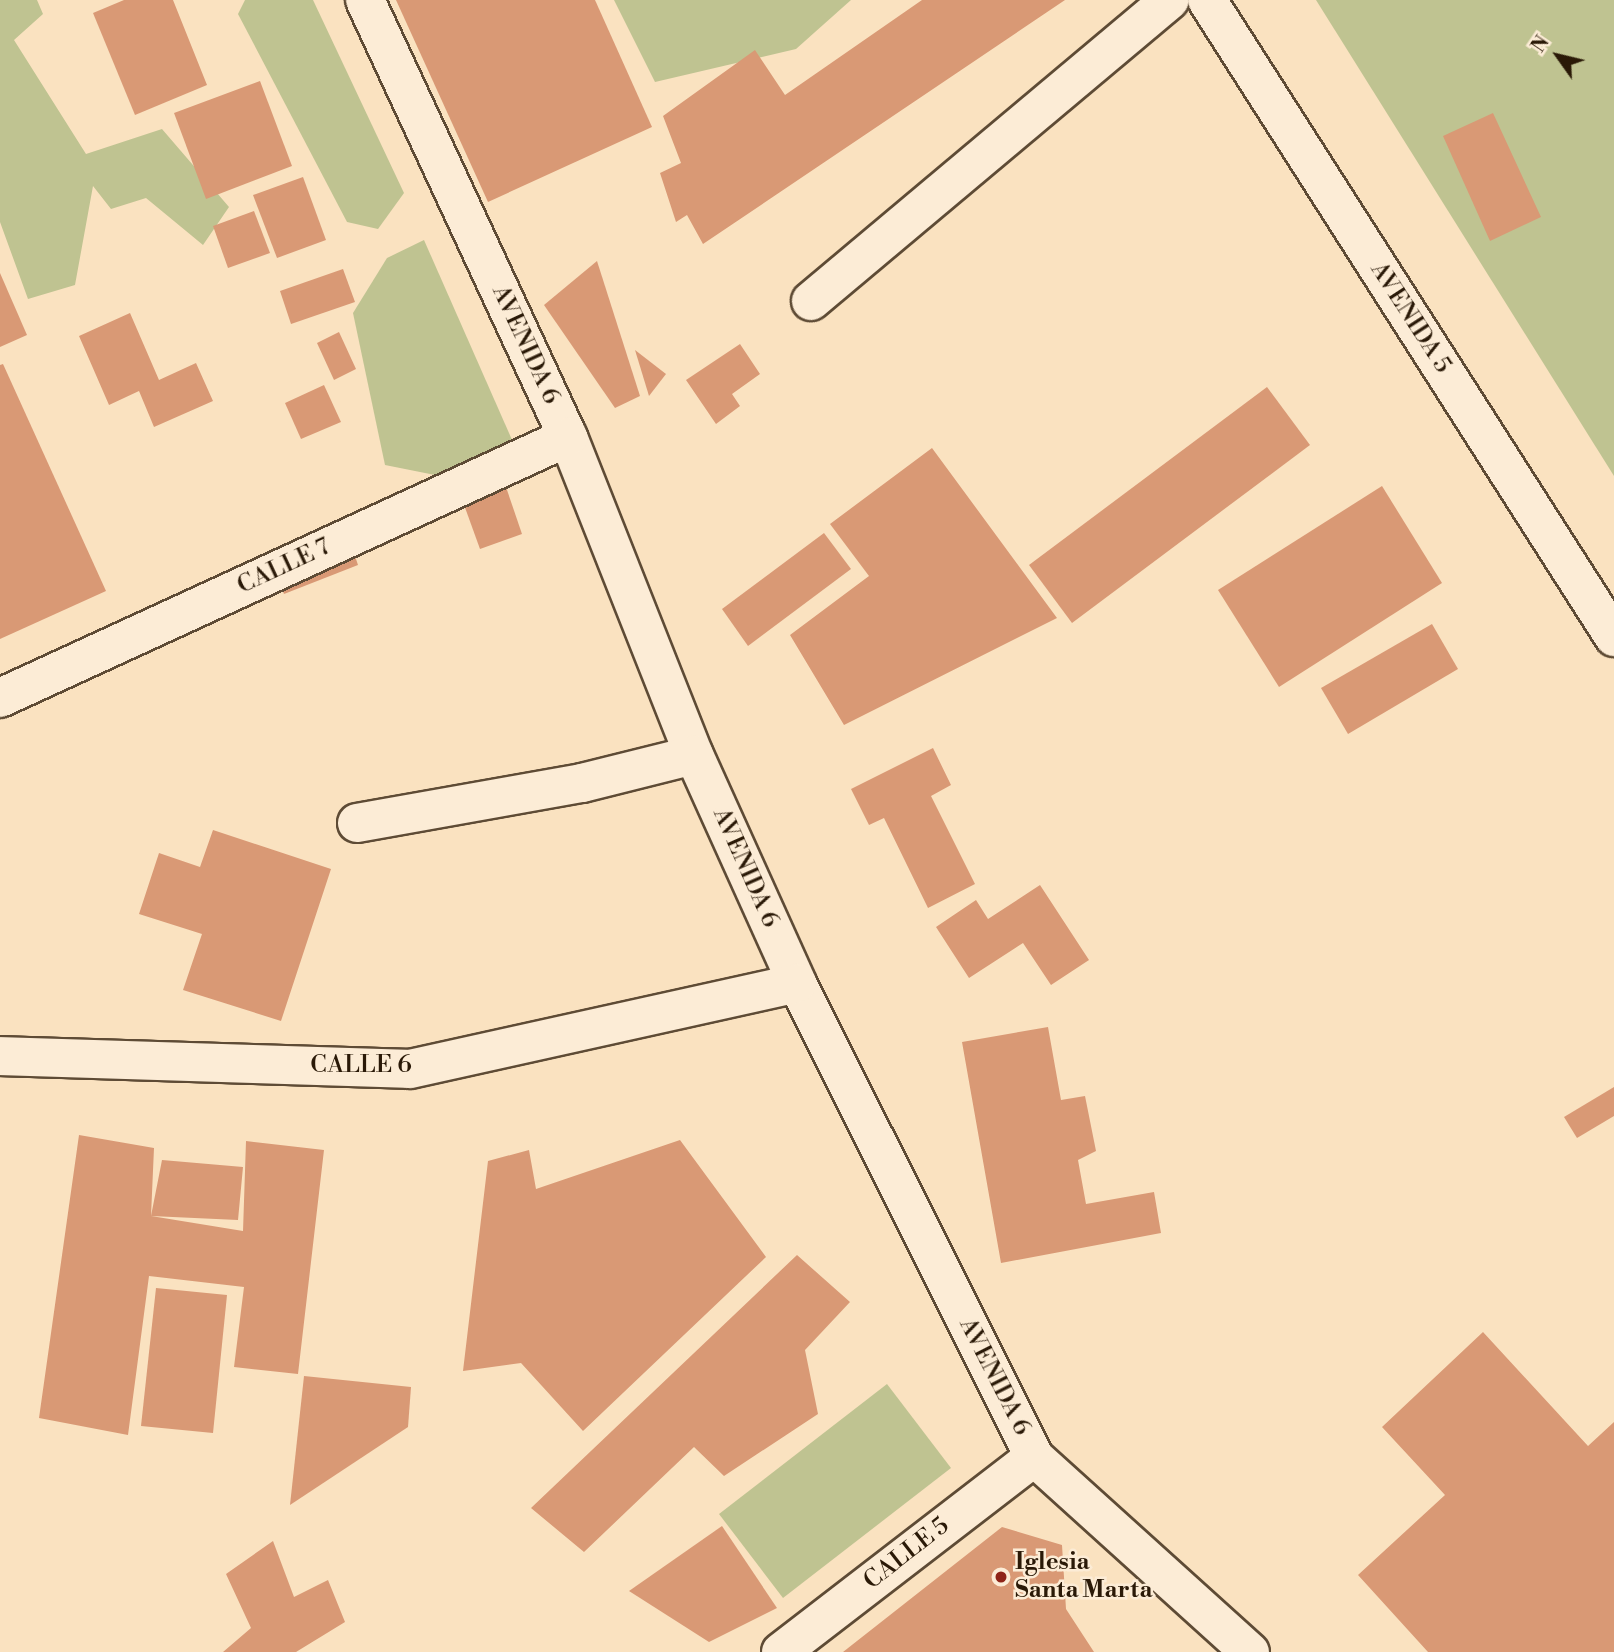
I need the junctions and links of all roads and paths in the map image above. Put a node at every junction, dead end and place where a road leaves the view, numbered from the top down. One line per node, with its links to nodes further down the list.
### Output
1 (365, 0): 5 (street, AVENIDA 6)
2 (1170, 0): 4 (street)
3 (1207, 0): 6 (street, AVENIDA 5)
4 (811, 301)
5 (568, 437): 7 (street, CALLE 7); 8 (street, AVENIDA 6)
6 (1614, 636)
7 (0, 698)
8 (694, 755): 9 (street); 10 (street, AVENIDA 6)
9 (357, 823)
10 (797, 983): 11 (street, CALLE 6); 12 (street, AVENIDA 6)
11 (0, 1056)
12 (1034, 1457): 13 (street, CALLE 5); 14 (street, AVENIDA 6)
13 (781, 1652)
14 (1250, 1652)

